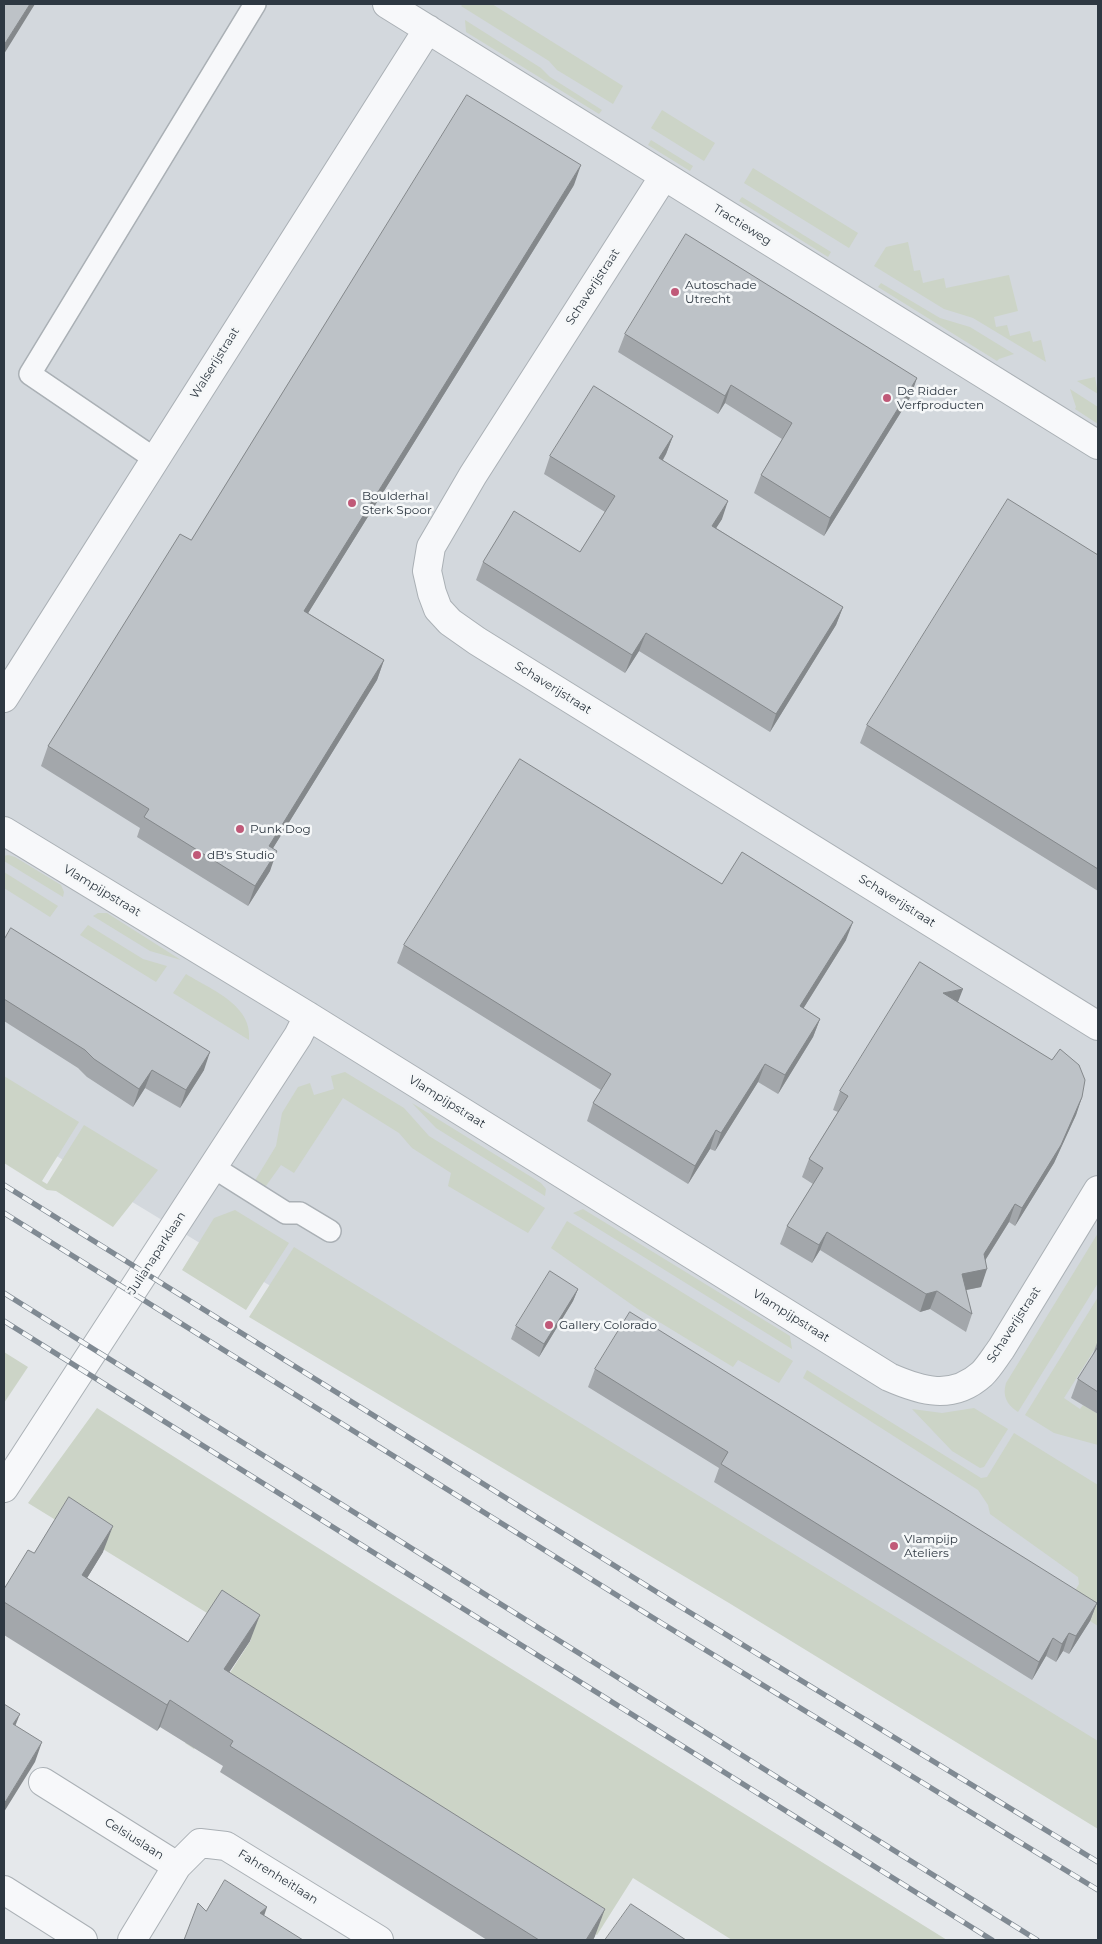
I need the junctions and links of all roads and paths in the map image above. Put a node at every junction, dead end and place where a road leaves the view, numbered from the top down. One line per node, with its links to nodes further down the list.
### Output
1 (255, 4): 6 (lane)
2 (387, 4): 3 (street, Tractieweg)
3 (428, 29): 4 (street, Tractieweg); 6 (street, Walserijstraat)
4 (664, 176): 5 (street, Tractieweg); 10 (street, Schaverijstraat)
5 (1098, 445)
6 (154, 459): 7 (street, Walserijstraat)
7 (4, 698)
8 (4, 831): 9 (street, Vlampijpstraat)
9 (308, 1016): 11 (street, Julianaparklaan); 14 (street, Vlampijpstraat)
10 (1098, 1026)
11 (213, 1167): 13 (lane); 15 (street, Julianaparklaan)
12 (1098, 1190): 14 (street, Schaverijstraat)
13 (330, 1231)
14 (889, 1377)
15 (4, 1488)
16 (43, 1782): 17 (street, Celsiuslaan)
17 (177, 1866): 20 (street, Celsiuslaan); 21 (street, Fahrenheitlaan)
18 (4, 1890): 19 (street)
19 (84, 1940)
20 (132, 1940)
21 (379, 1940)

